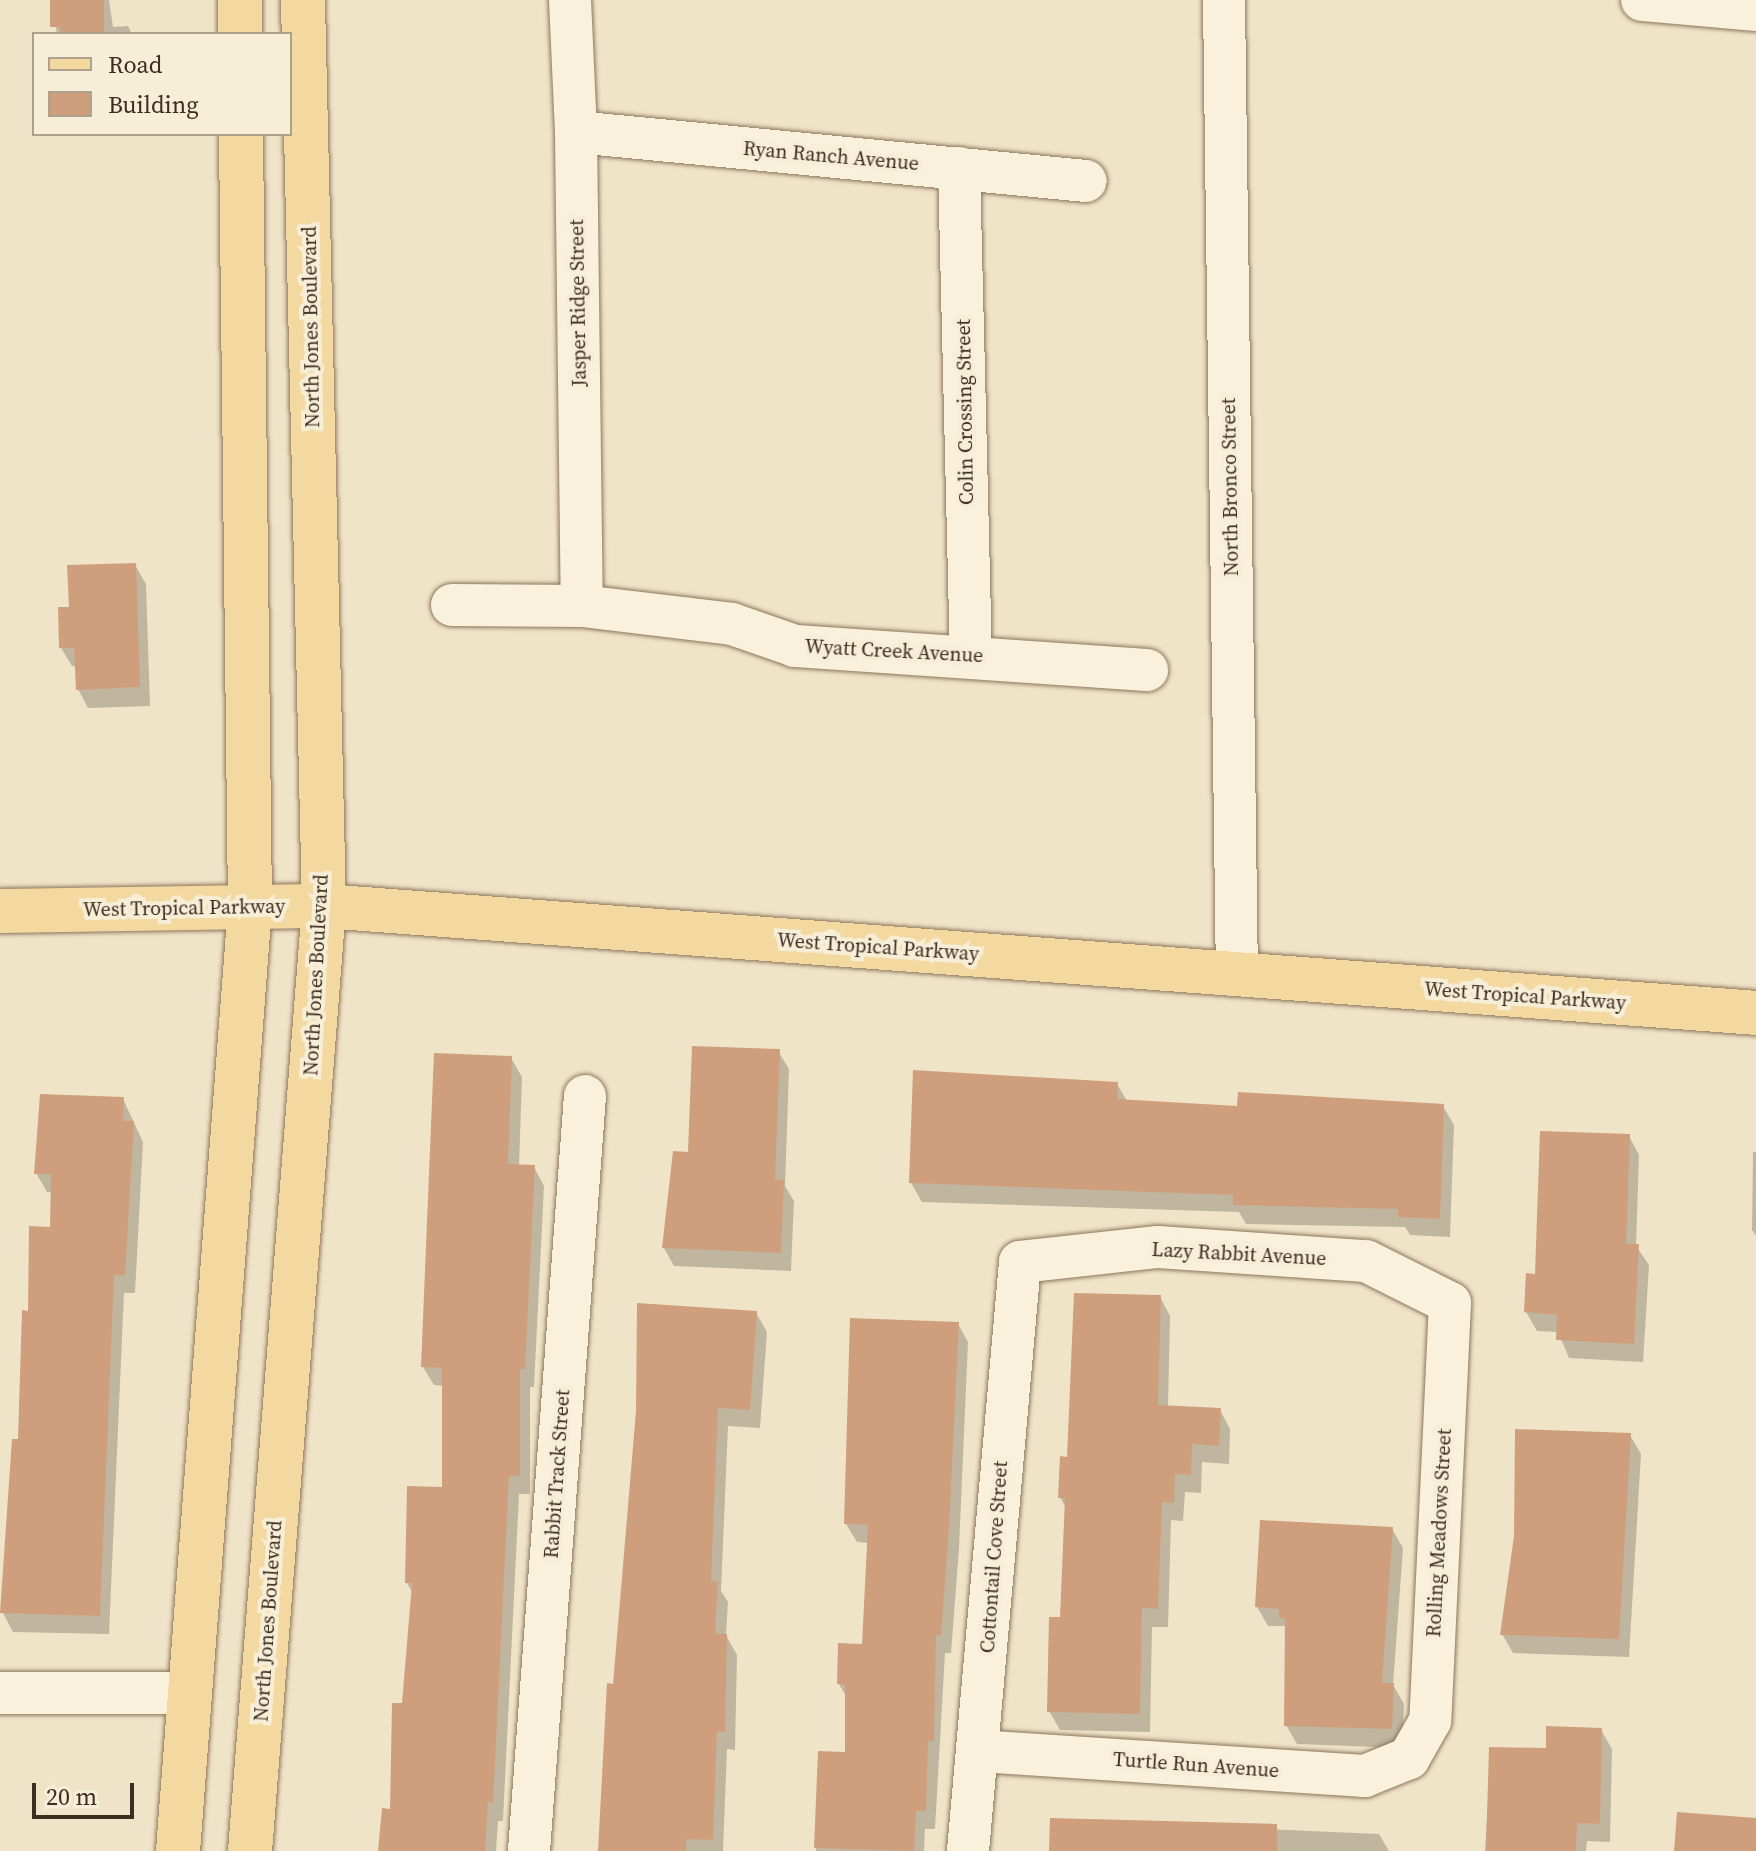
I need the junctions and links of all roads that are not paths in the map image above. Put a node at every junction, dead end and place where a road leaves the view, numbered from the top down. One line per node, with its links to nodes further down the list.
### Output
1 (240, 0): 7 (main road)
2 (303, 0): 17 (main road, North Jones Boulevard)
3 (570, 0): 8 (street, Jasper Ridge Street)
4 (1224, 0): 19 (street, North Bronco Street)
5 (1642, 0): 6 (street)
6 (1756, 10)
7 (240, 32)
8 (576, 132): 10 (street, Ryan Ranch Avenue); 13 (street, Jasper Ridge Street)
9 (241, 136): 16 (main road)
10 (959, 168): 11 (street, Ryan Ranch Avenue); 14 (street, Colin Crossing Street)
11 (1086, 181)
12 (452, 605): 13 (street, Wyatt Creek Avenue)
13 (582, 606): 14 (street, Wyatt Creek Avenue)
14 (971, 655): 15 (street, Wyatt Creek Avenue)
15 (1147, 670)
16 (250, 906): 17 (main road, West Tropical Parkway); 18 (main road, West Tropical Parkway); 25 (main road)
17 (324, 906): 19 (main road, West Tropical Parkway); 29 (main road, North Jones Boulevard)
18 (0, 911)
19 (1237, 974): 20 (main road, West Tropical Parkway)
20 (1756, 1013)
21 (585, 1096): 30 (street, Rabbit Track Street)
22 (1020, 1262): 23 (street, Lazy Rabbit Avenue); 26 (street, Cottontail Cove Street)
23 (1450, 1303): 27 (street, Rolling Meadows Street)
24 (0, 1693): 25 (street)
25 (191, 1693): 28 (main road)
26 (980, 1751): 27 (street, Turtle Run Avenue); 31 (street, Cottontail Cove Street)
27 (1409, 1758)
28 (178, 1851)
29 (250, 1851)
30 (529, 1851)
31 (968, 1851)

